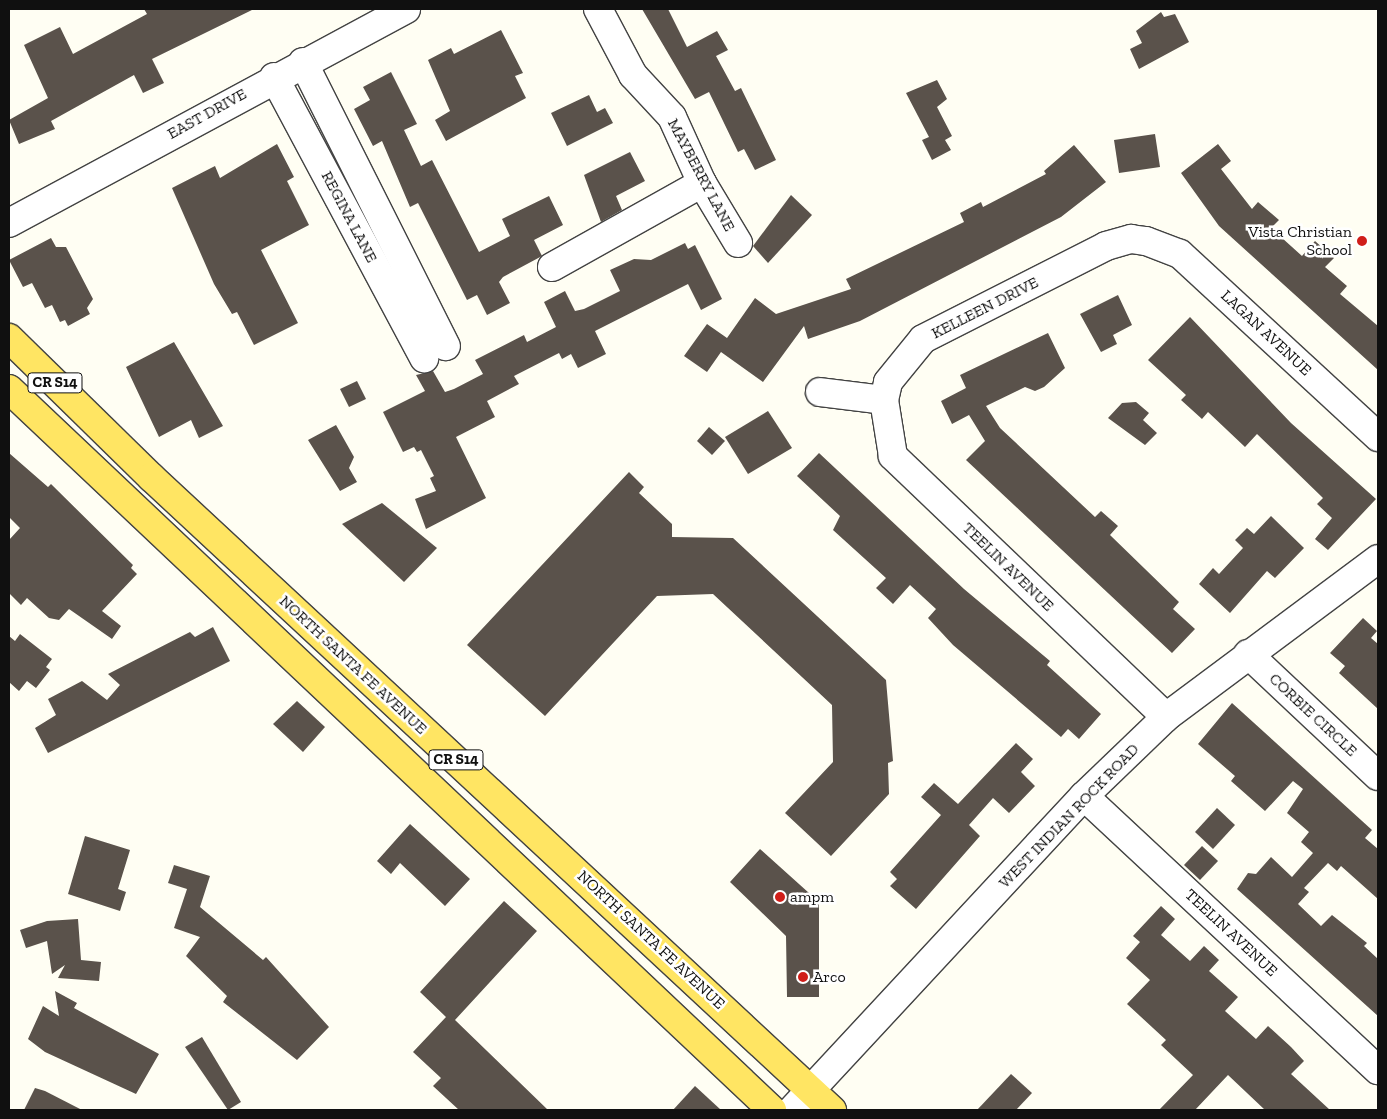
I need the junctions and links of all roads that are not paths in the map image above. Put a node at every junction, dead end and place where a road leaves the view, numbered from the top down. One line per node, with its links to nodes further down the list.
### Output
1 (598, 9): 5 (street, MAYBERRY LANE)
2 (395, 11): 3 (street, EAST DRIVE)
3 (303, 62): 4 (street, EAST DRIVE); 4 (street, REGINA LANE)
4 (274, 77): 6 (street, EAST DRIVE)
5 (702, 183): 8 (street, MAYBERRY LANE); 9 (street)
6 (9, 223)
7 (1146, 240): 13 (street, KELLEEN DRIVE); 14 (street, LAGAN AVENUE)
8 (738, 243)
9 (552, 267)
10 (9, 338): 21 (main road, NORTH SANTA FE AVENUE / CR S14)
11 (9, 389): 22 (main road, CR S14)
12 (820, 392): 13 (street)
13 (884, 400): 17 (street, TEELIN AVENUE)
14 (1378, 437)
15 (1378, 558): 16 (street, WEST INDIAN ROCK ROAD)
16 (1248, 654): 17 (street, WEST INDIAN ROCK ROAD); 18 (street, CORBIE CIRCLE)
17 (1166, 717): 19 (street, WEST INDIAN ROCK ROAD)
18 (1378, 776)
19 (1084, 796): 20 (street, TEELIN AVENUE); 21 (street, WEST INDIAN ROCK ROAD)
20 (1378, 1070)
21 (813, 1092): 23 (street, WEST INDIAN ROCK ROAD); 24 (main road, NORTH SANTA FE AVENUE / CR S14)
22 (772, 1110)
23 (792, 1110)
24 (832, 1110)

